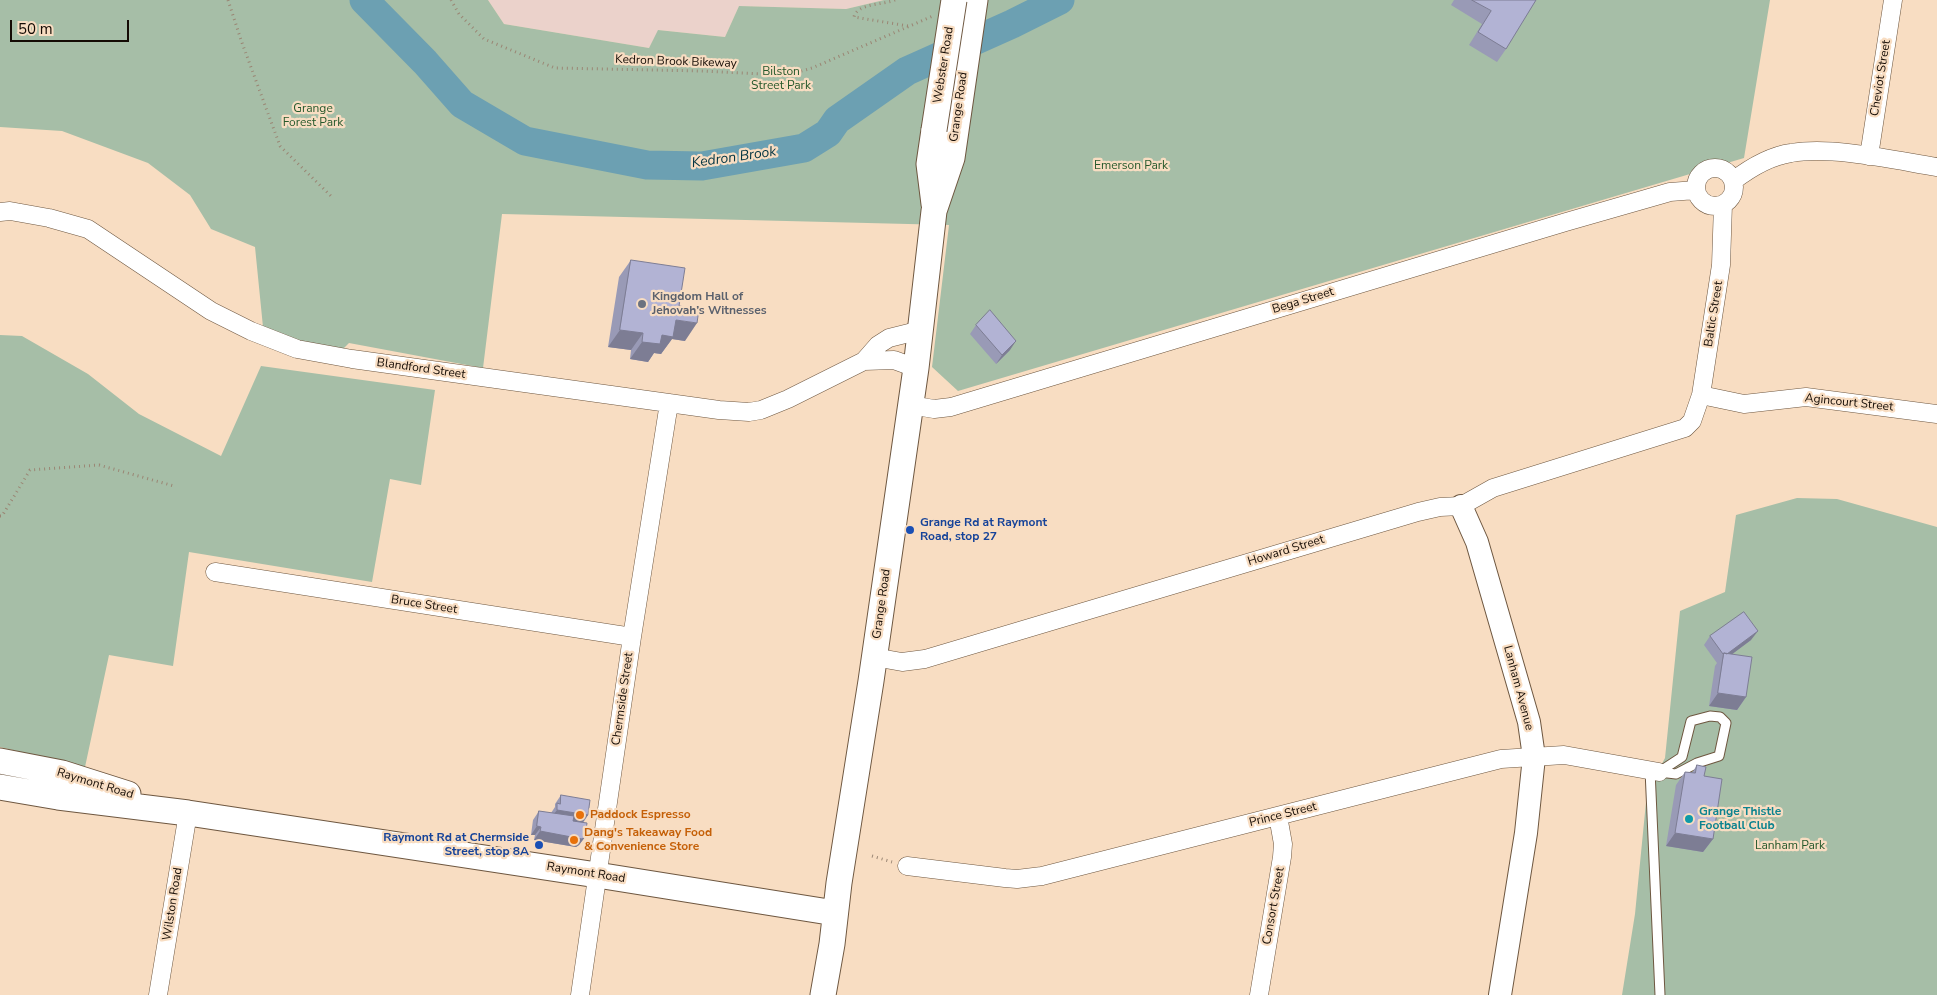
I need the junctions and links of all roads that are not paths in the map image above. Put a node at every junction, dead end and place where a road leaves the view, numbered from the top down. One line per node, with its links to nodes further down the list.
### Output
1 (954, 0): 4 (main road, Webster Road, bridge)
2 (975, 0): 10 (main road, Grange Road)
3 (1893, 0): 5 (street, Cheviot Street)
4 (934, 130): 10 (main road, Grange Road)
5 (1869, 156): 6 (street); 7 (street)
6 (1937, 167)
7 (1733, 181): 8 (street); 9 (street)
8 (1696, 190): 9 (street); 17 (street, Bega Street)
9 (1723, 204): 15 (street, Baltic Street)
10 (934, 211): 12 (main road, Grange Road)
11 (0, 212): 16 (street, Blandford Street)
12 (921, 330): 13 (street, Blandford Street); 14 (main road, Grange Road)
13 (864, 361): 14 (street, Blandford Street); 16 (street, Blandford Street)
14 (916, 368): 17 (main road, Grange Road)
15 (1701, 396): 18 (street, Agincourt Street); 19 (street, Baltic Street)
16 (669, 403): 22 (street, Chermside Street)
17 (910, 405): 23 (main road, Grange Road)
18 (1937, 414)
19 (1692, 421): 20 (street, Howard Street)
20 (1461, 506): 23 (street, Howard Street); 24 (street, Lanham Avenue)
21 (215, 572): 22 (street, Bruce Street)
22 (632, 637): 31 (street, Chermside Street)
23 (874, 657): 32 (main road, Grange Road)
24 (1534, 757): 26 (street, Prince Street); 29 (street, Prince Street); 37 (street, Lanham Avenue)
25 (0, 761): 28 (main road, Raymont Road)
26 (1654, 771): 26 (lane); 38 (lane)
27 (0, 787): 28 (main road, Raymont Road)
28 (188, 813): 31 (main road, Raymont Road); 33 (street, Wilston Road)
29 (1278, 816): 30 (street, Prince Street); 36 (street, Consort Street)
30 (907, 866)
31 (598, 875): 32 (main road, Raymont Road); 34 (street, Chermside Street)
32 (835, 913): 35 (main road, Grange Road)
33 (158, 995)
34 (580, 995)
35 (823, 995)
36 (1259, 995)
37 (1500, 995)
38 (1660, 995)

